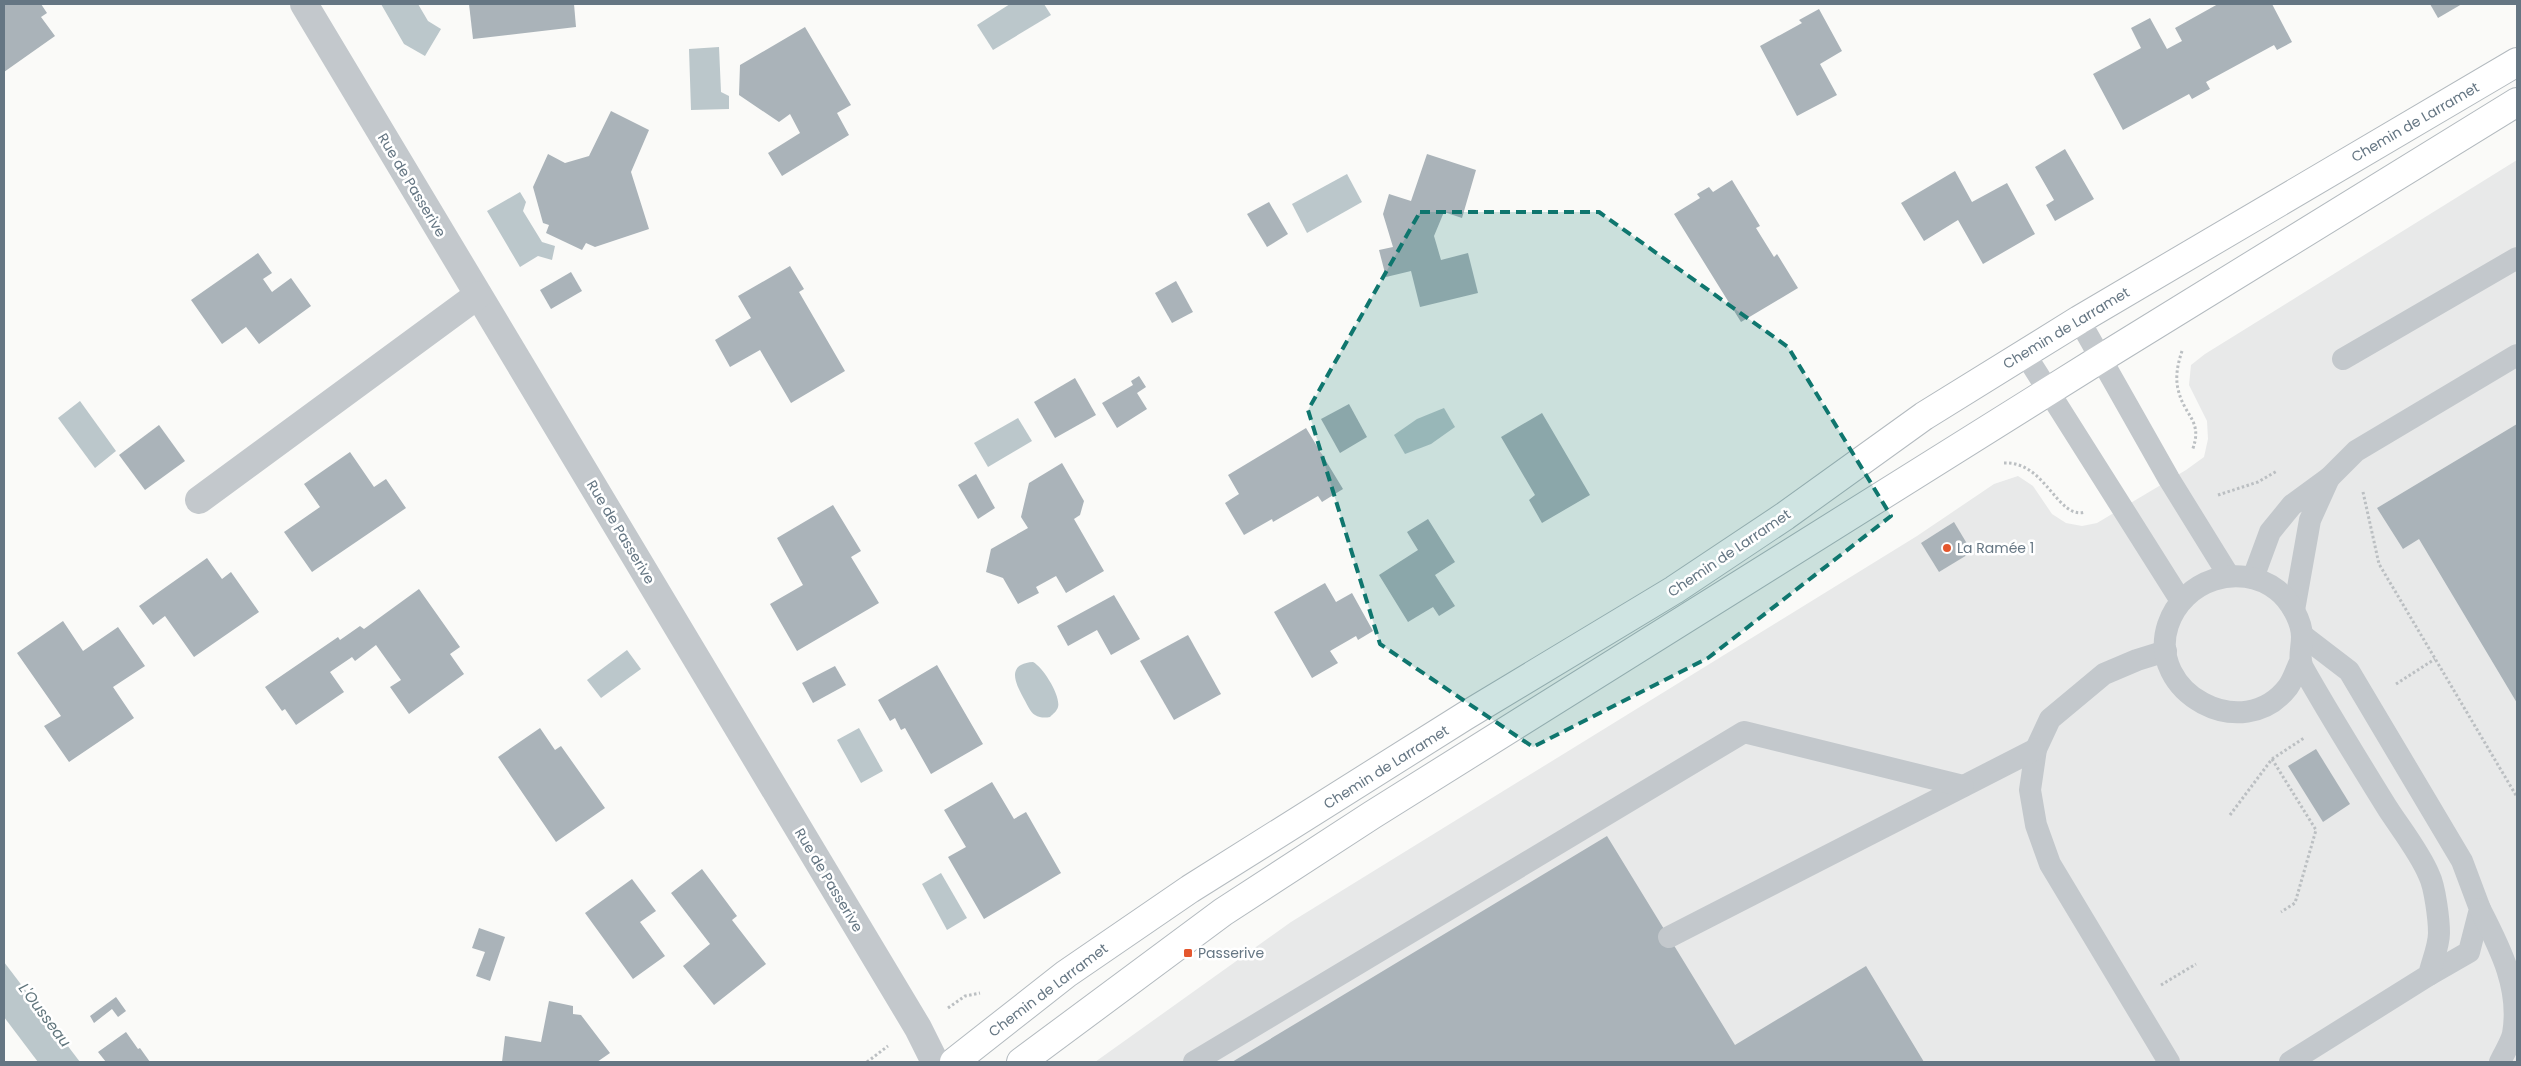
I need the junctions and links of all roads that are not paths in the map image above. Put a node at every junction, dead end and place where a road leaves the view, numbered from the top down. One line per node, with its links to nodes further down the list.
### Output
1 (304, 4): 5 (street, Rue de Passerive)
2 (2517, 62): 6 (main road, Chemin de Larramet)
3 (2517, 102): 9 (main road)
4 (2517, 258): 10 (lane)
5 (478, 295): 13 (street); 26 (street, Rue de Passerive)
6 (2079, 320): 7 (main road, Chemin de Larramet); 9 (lane)
7 (2025, 354): 11 (lane); 27 (main road, Chemin de Larramet)
8 (2517, 355): 12 (lane)
9 (2100, 359): 11 (main road); 14 (lane)
10 (2343, 360)
11 (2049, 391): 16 (lane); 28 (main road)
12 (2329, 478): 15 (lane); 17 (lane)
13 (200, 500)
14 (2230, 576): 15 (lane); 16 (lane)
15 (2253, 578): 17 (lane)
16 (2181, 601): 19 (lane)
17 (2294, 610): 18 (lane)
18 (2302, 635): 20 (lane); 23 (lane)
19 (2166, 651): 20 (lane); 21 (lane)
20 (2300, 662): 25 (lane)
21 (2036, 749): 22 (lane); 30 (lane)
22 (1963, 786): 24 (lane); 29 (lane)
23 (2480, 909): 25 (lane); 32 (lane)
24 (1669, 938)
25 (2429, 975): 31 (lane)
26 (935, 1062)
27 (954, 1062)
28 (1020, 1062)
29 (1194, 1062)
30 (2169, 1062)
31 (2290, 1062)
32 (2500, 1062)

